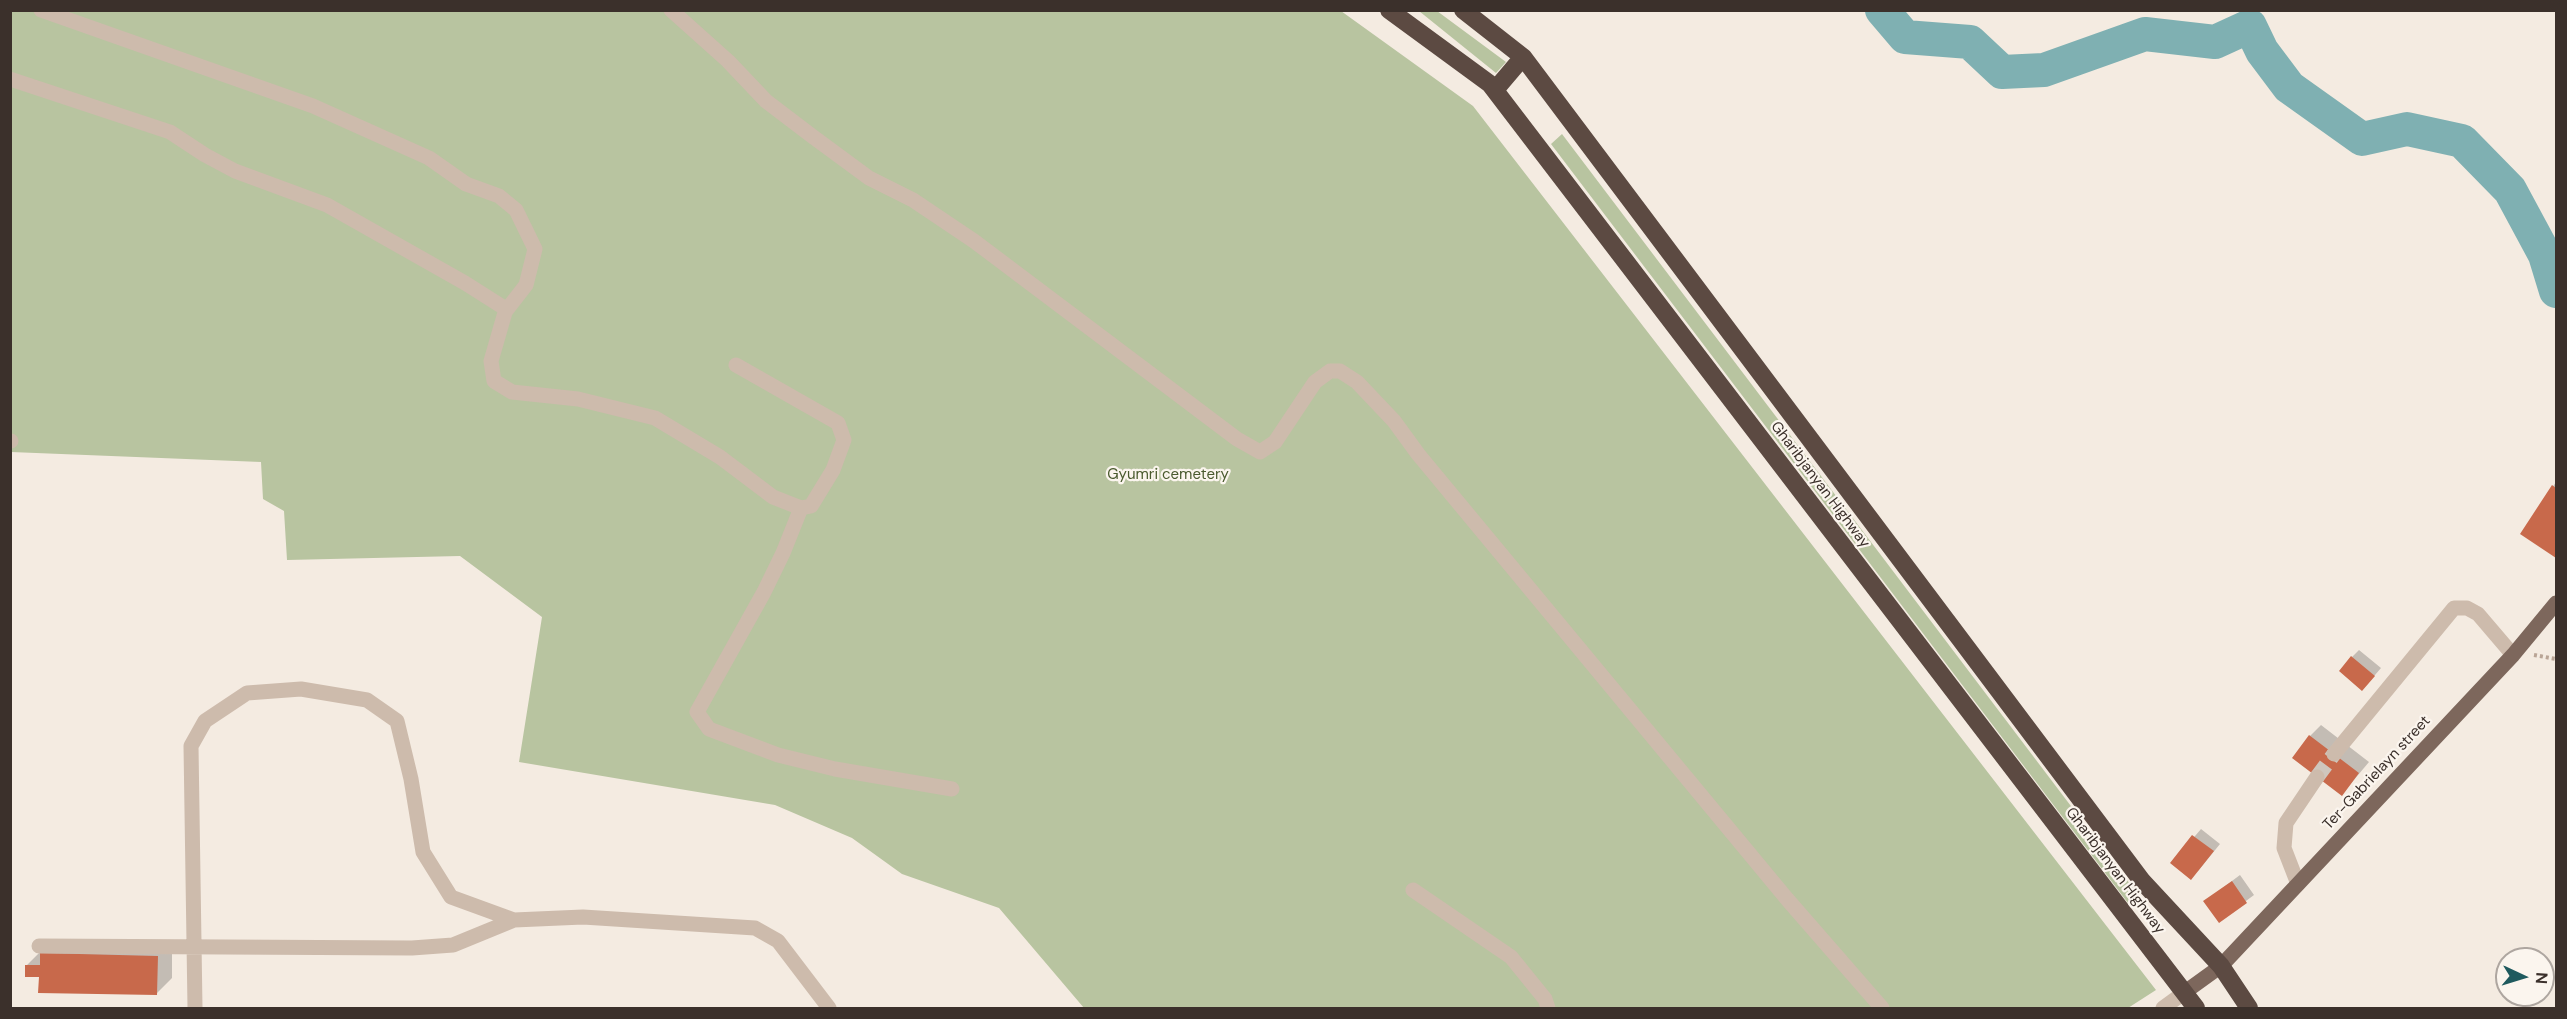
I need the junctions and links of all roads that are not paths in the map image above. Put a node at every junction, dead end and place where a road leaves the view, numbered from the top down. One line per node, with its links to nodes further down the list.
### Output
1 (41, 10): 8 (street)
2 (672, 10): 26 (street)
3 (1389, 10): 7 (highway, Gharibjanyan Highway)
4 (1462, 10): 5 (highway, Gharibjanyan Highway)
5 (1523, 57): 7 (highway); 21 (highway, Gharibjanyan Highway)
6 (10, 79): 8 (street)
7 (1495, 90): 22 (highway, Gharibjanyan Highway)
8 (505, 312): 10 (street)
9 (736, 365): 10 (street)
10 (801, 508): 15 (street)
11 (2556, 603): 12 (main road, Ter-Gabrielayn street)
12 (2513, 655): 13 (street); 16 (main road, Ter-Gabrielayn street)
13 (2334, 754)
14 (2317, 777): 16 (street)
15 (952, 789)
16 (2298, 884): 21 (main road, Ter-Gabrielayn street)
17 (1413, 890): 25 (street)
18 (514, 920): 20 (street); 20 (street); 24 (street)
19 (39, 946): 20 (street)
20 (193, 948): 23 (street)
21 (2221, 966): 22 (main road, Ter-Gabrielayn street); 29 (highway, Gharibjanyan Highway)
22 (2185, 992): 27 (street); 28 (highway, Gharibjanyan Highway)
23 (195, 1008)
24 (829, 1008)
25 (1548, 1008)
26 (1882, 1008)
27 (2163, 1008)
28 (2196, 1008)
29 (2249, 1008)

